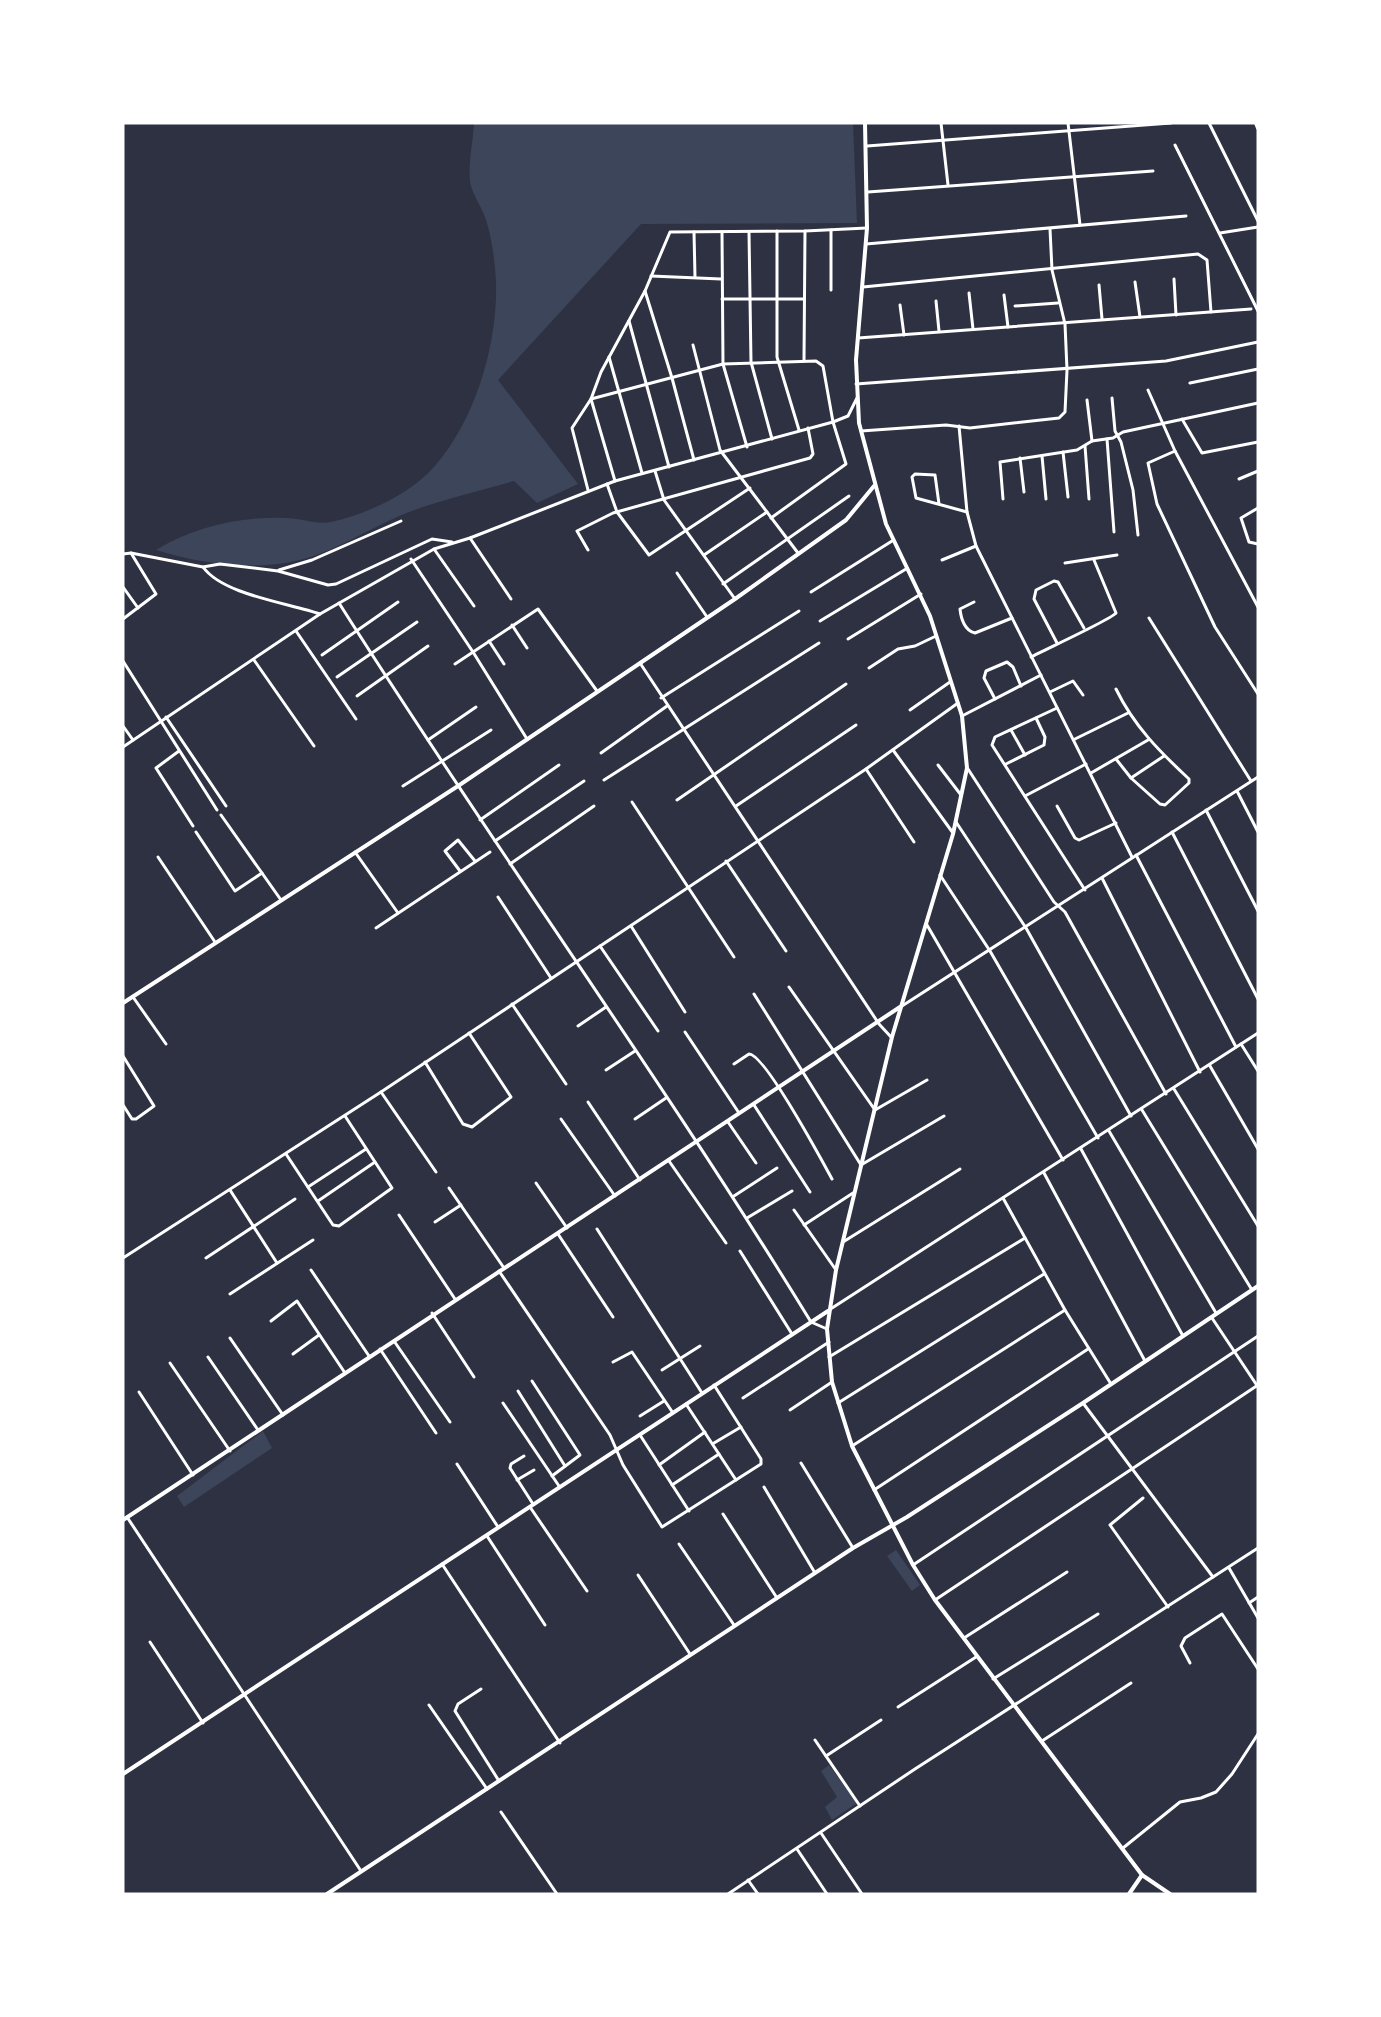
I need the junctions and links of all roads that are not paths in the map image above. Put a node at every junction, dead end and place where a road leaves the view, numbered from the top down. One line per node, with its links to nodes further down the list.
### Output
1 (865, 123): 11 (street)
2 (941, 123): 9 (street)
3 (1068, 123): 8 (street)
4 (1171, 123): 8 (street)
5 (1209, 123): 17 (street)
6 (1256, 123): 7 (street)
7 (1258, 128)
8 (1070, 132): 9 (street); 13 (street)
9 (944, 140): 11 (street); 14 (street)
10 (1175, 145): 28 (street)
11 (867, 146): 15 (street)
12 (1153, 171): 13 (street)
13 (1075, 177): 14 (street); 18 (street)
14 (948, 186): 15 (street)
15 (868, 192): 20 (street)
16 (1186, 216): 18 (street)
17 (1258, 221)
18 (1080, 225): 21 (street)
19 (1258, 227): 28 (street)
20 (867, 228): 22 (street); 29 (street)
21 (1050, 229): 29 (street); 30 (street)
22 (831, 230): 24 (street); 38 (street)
23 (777, 231): 24 (street); 27 (street); 44 (street)
24 (805, 231): 45 (street)
25 (694, 232): 26 (street); 31 (street); 32 (street)
26 (722, 232): 27 (street); 33 (street)
27 (748, 232): 43 (street)
28 (1220, 233): 51 (street)
29 (866, 244): 37 (street)
30 (1052, 270): 37 (street); 47 (street); 52 (street)
31 (651, 276): 32 (street); 39 (street)
32 (695, 277): 33 (street)
33 (722, 279): 42 (street)
34 (1174, 279): 53 (street)
35 (1135, 282): 54 (street)
36 (1099, 285): 56 (street)
37 (863, 287): 62 (street)
38 (831, 290)
39 (645, 291): 55 (street); 73 (street)
40 (969, 293): 59 (street)
41 (1004, 295): 58 (street)
42 (722, 299): 43 (street); 69 (street)
43 (749, 299): 44 (street); 67 (street)
44 (777, 299): 45 (street); 68 (street)
45 (804, 299): 66 (street)
46 (936, 301): 60 (street)
47 (1058, 303): 49 (street); 57 (street)
48 (900, 305): 61 (street)
49 (1015, 306)
50 (1251, 309): 52 (street)
51 (1258, 310)
52 (1212, 312): 53 (street)
53 (1176, 315): 54 (street)
54 (1140, 317): 56 (street)
55 (628, 320): 65 (street); 76 (street)
56 (1102, 320): 57 (street)
57 (1065, 324): 58 (street); 72 (street)
58 (1008, 327): 59 (street)
59 (973, 329): 60 (street)
60 (939, 331): 61 (street)
61 (904, 335): 62 (street)
62 (858, 338): 75 (street)
63 (1258, 342): 72 (street)
64 (693, 345): 71 (street)
65 (609, 357): 78 (street); 81 (street)
66 (804, 361): 68 (street); 85 (street)
67 (751, 362): 68 (street); 69 (street); 92 (street)
68 (779, 362): 89 (street)
69 (723, 364): 71 (street); 97 (street)
70 (1258, 369): 74 (street)
71 (697, 370): 73 (street); 100 (street)
72 (1067, 370): 75 (street); 87 (street)
73 (672, 378): 76 (street); 103 (street)
74 (1190, 383)
75 (856, 384): 79 (street)
76 (646, 386): 78 (street); 104 (street)
77 (1148, 390): 86 (street)
78 (620, 393): 81 (street); 107 (street)
79 (857, 398): 85 (street); 90 (street)
80 (1112, 398): 91 (street)
81 (591, 399): 110 (street); 114 (street)
82 (1087, 400): 94 (street)
83 (1258, 403): 84 (street)
84 (1182, 418): 86 (street); 95 (street)
85 (833, 423): 88 (street); 127 (street)
86 (1162, 423): 91 (street); 98 (street)
87 (959, 426): 90 (street); 126 (street)
88 (807, 428): 89 (street); 108 (street)
89 (799, 430): 92 (street)
90 (861, 431): 112 (street)
91 (1118, 436): 93 (street); 131 (street)
92 (772, 439): 97 (street)
93 (1107, 439): 94 (street); 130 (street)
94 (1092, 441): 96 (street)
95 (1258, 442)
96 (1085, 446): 99 (street); 120 (street)
97 (747, 447): 100 (street)
98 (1175, 451): 163 (street); 203 (street)
99 (1063, 452): 101 (street); 117 (street)
100 (724, 454): 103 (street); 108 (street)
101 (1042, 456): 102 (street); 119 (street)
102 (1020, 459): 115 (street); 118 (street)
103 (694, 460): 104 (street)
104 (669, 467): 105 (street)
105 (655, 471): 107 (street); 121 (street)
106 (1258, 471): 109 (street)
107 (642, 474): 110 (street)
108 (741, 477): 113 (street); 121 (street)
109 (1239, 479)
110 (615, 481): 111 (street)
111 (607, 484): 114 (street); 124 (street)
112 (875, 486): 134 (street); 142 (street)
113 (750, 488): 125 (street); 129 (street)
114 (588, 490): 132 (street)
115 (1024, 492)
116 (849, 496): 133 (street)
117 (1068, 497)
118 (1003, 499)
119 (1046, 499)
120 (1089, 499)
121 (664, 500): 124 (street); 129 (street)
122 (939, 504): 122 (street); 126 (street)
123 (1258, 508): 136 (street)
124 (617, 512): 129 (street); 139 (street)
125 (767, 512): 127 (street); 143 (street)
126 (967, 512): 137 (street)
127 (771, 518): 133 (street)
128 (401, 521): 151 (street)
129 (687, 530): 143 (street)
130 (1114, 532)
131 (1138, 535)
132 (470, 538): 135 (street); 157 (street)
133 (788, 540): 142 (street); 153 (street)
134 (892, 541): 150 (street); 155 (street)
135 (453, 543): 138 (street); 151 (street)
136 (1258, 543)
137 (976, 546): 146 (street); 168 (street)
138 (434, 549): 145 (street); 162 (street)
139 (588, 550)
140 (131, 552): 141 (street); 149 (street); 164 (street)
141 (123, 554)
142 (798, 554): 158 (street)
143 (704, 555): 153 (street)
144 (1117, 555): 147 (street)
145 (411, 559): 161 (street); 184 (street)
146 (942, 560)
147 (1094, 560): 148 (street); 174 (street)
148 (1065, 563)
149 (203, 567): 151 (street); 166 (street)
150 (906, 568): 156 (street); 171 (street)
151 (278, 571)
152 (677, 573): 167 (street)
153 (723, 584): 158 (street)
154 (123, 587): 164 (street)
155 (812, 592)
156 (921, 594): 177 (street); 178 (street)
157 (511, 599)
158 (735, 599): 167 (street)
159 (398, 602): 176 (street)
160 (974, 602): 168 (street)
161 (339, 603): 166 (street); 176 (street)
162 (474, 606)
163 (1258, 607)
164 (138, 608): 170 (street)
165 (799, 610): 206 (street)
166 (320, 615): 175 (street)
167 (708, 617): 190 (street)
168 (1012, 618): 187 (street)
169 (1149, 618): 249 (street)
170 (123, 619)
171 (820, 621)
172 (417, 622): 185 (street)
173 (512, 625): 179 (street); 183 (street); 201 (street)
174 (1084, 628): 181 (street); 181 (street)
175 (296, 631): 188 (street); 217 (street)
176 (357, 632): 185 (street); 186 (street)
177 (936, 636): 193 (street); 197 (street)
178 (848, 639)
179 (489, 641): 184 (street); 192 (street)
180 (819, 643): 221 (street)
181 (1057, 643): 187 (street)
182 (428, 646): 194 (street)
183 (527, 648)
184 (473, 652): 191 (street); 223 (street)
185 (371, 653): 194 (street); 196 (street)
186 (321, 655)
187 (1031, 657): 195 (street)
188 (254, 660): 216 (street); 228 (street)
189 (123, 661): 216 (street)
190 (639, 663): 201 (street); 206 (street)
191 (454, 664)
192 (504, 664)
193 (869, 668)
194 (385, 675): 205 (street); 226 (street)
195 (1041, 675): 199 (street); 202 (street)
196 (337, 677)
197 (951, 682): 208 (street); 212 (street)
198 (846, 684): 244 (street)
199 (1021, 686): 207 (street); 207 (street)
200 (1116, 689): 213 (street)
201 (597, 691): 223 (street)
202 (1050, 692): 204 (street); 211 (street)
203 (1258, 693)
204 (1083, 695)
205 (357, 696)
206 (662, 698): 209 (street)
207 (995, 699): 214 (street)
208 (958, 703): 214 (street); 230 (street)
209 (667, 706): 221 (street); 232 (street)
210 (476, 707): 226 (street)
211 (1057, 708): 215 (street); 224 (street)
212 (910, 710)
213 (1128, 713): 224 (street); 227 (street)
214 (962, 716): 241 (street)
215 (1036, 718): 222 (street); 233 (street)
216 (164, 719): 225 (street); 231 (street); 257 (street)
217 (356, 719)
218 (856, 725): 259 (street)
219 (123, 726): 225 (street)
220 (491, 730): 236 (street)
221 (684, 730): 244 (street); 247 (street)
222 (1011, 730): 233 (street); 237 (street)
223 (526, 739): 251 (street)
224 (1075, 739): 238 (street)
225 (133, 740): 229 (street)
226 (428, 740): 236 (street)
227 (1148, 740): 234 (street); 235 (street)
228 (314, 746)
229 (123, 747)
230 (893, 750): 242 (street); 271 (street)
231 (179, 751): 261 (street); 267 (street)
232 (601, 753)
233 (1025, 755): 237 (street)
234 (1164, 756): 246 (street); 246 (street)
235 (1116, 759): 243 (street); 246 (street)
236 (442, 761): 250 (street); 251 (street)
237 (1006, 764): 254 (street)
238 (1086, 764): 243 (street); 254 (street)
239 (559, 765): 264 (street)
240 (938, 765): 253 (street)
241 (967, 768): 253 (street); 291 (street)
242 (866, 769): 272 (street); 274 (street)
243 (1091, 773): 266 (street)
244 (712, 774): 255 (street); 259 (street)
245 (1258, 777): 249 (street)
246 (1131, 778)
247 (604, 780)
248 (584, 781): 273 (street)
249 (1251, 781): 252 (street)
250 (404, 786)
251 (458, 786): 264 (street); 275 (street)
252 (1237, 791): 262 (street); 270 (street)
253 (962, 796): 265 (street)
254 (1025, 796): 288 (street)
255 (677, 800)
256 (632, 802): 287 (street)
257 (226, 806)
258 (594, 806): 282 (street)
259 (735, 806): 272 (street)
260 (1057, 806): 266 (street)
261 (217, 810)
262 (1206, 810): 269 (street); 292 (street)
263 (221, 815): 284 (street)
264 (480, 820): 273 (street)
265 (956, 822): 271 (street); 297 (street)
266 (1116, 822): 279 (street)
267 (193, 826)
268 (196, 832): 284 (street)
269 (1173, 832): 277 (street); 309 (street)
270 (1258, 832)
271 (953, 834): 285 (street)
272 (757, 840): 281 (street); 315 (street)
273 (495, 841): 282 (street)
274 (914, 842)
275 (355, 852): 290 (street); 293 (street)
276 (490, 852): 280 (street)
277 (1136, 855): 279 (street); 324 (street)
278 (158, 856): 298 (street)
279 (1132, 857): 286 (street)
280 (475, 861): 283 (street); 283 (street)
281 (726, 861): 287 (street); 300 (street)
282 (510, 864): 303 (street)
283 (460, 871): 293 (street)
284 (262, 873): 290 (street)
285 (940, 875): 294 (street); 301 (street)
286 (1102, 878): 288 (street); 334 (street)
287 (689, 886): 295 (street); 302 (street)
288 (1085, 890): 291 (street)
289 (498, 897): 305 (street)
290 (281, 900): 298 (street)
291 (1059, 906): 297 (street); 340 (street)
292 (1258, 911)
293 (398, 913): 296 (street)
294 (927, 925): 304 (street); 313 (street)
295 (630, 926): 299 (street); 314 (street)
296 (376, 928)
297 (1026, 928): 301 (street); 350 (street)
298 (215, 942): 308 (street)
299 (600, 946): 303 (street); 317 (street)
300 (786, 951)
301 (990, 951): 304 (street); 355 (street)
302 (734, 957)
303 (576, 962): 305 (street); 312 (street)
304 (953, 973): 313 (street); 361 (street)
305 (551, 978): 311 (street)
306 (789, 987): 326 (street)
307 (754, 994): 333 (street)
308 (132, 997): 310 (street); 322 (street)
309 (1258, 999)
310 (123, 1003)
311 (512, 1004): 319 (street); 336 (street)
312 (606, 1007): 316 (street); 325 (street)
313 (901, 1007): 315 (street); 321 (street)
314 (685, 1012)
315 (879, 1024): 321 (street); 326 (street)
316 (578, 1026)
317 (658, 1031)
318 (685, 1032): 347 (street)
319 (469, 1033): 328 (street); 328 (street)
320 (1258, 1033): 323 (street)
321 (892, 1037): 345 (street)
322 (166, 1044)
323 (1241, 1044): 324 (street); 332 (street)
324 (1236, 1047): 330 (street)
325 (635, 1051): 331 (street); 341 (street)
326 (836, 1051): 333 (street); 345 (street)
327 (123, 1056): 343 (street)
328 (425, 1062): 339 (street)
329 (734, 1065): 337 (street)
330 (1210, 1066): 334 (street); 359 (street)
331 (606, 1070)
332 (1258, 1071)
333 (804, 1072): 337 (street); 365 (street)
334 (1200, 1072): 338 (street)
335 (927, 1080): 345 (street)
336 (567, 1084)
337 (779, 1088): 344 (street); 370 (street)
338 (1174, 1089): 340 (street); 390 (street)
339 (381, 1092): 348 (street); 368 (street)
340 (1166, 1094): 346 (street)
341 (667, 1098): 352 (street); 356 (street)
342 (588, 1102): 371 (street)
343 (123, 1105)
344 (754, 1105): 347 (street); 377 (street)
345 (875, 1110): 365 (street)
346 (1142, 1110): 350 (street); 408 (street)
347 (739, 1114): 353 (street)
348 (345, 1116): 357 (street); 360 (street)
349 (944, 1116): 365 (street)
350 (1131, 1116): 354 (street)
351 (561, 1119): 379 (street)
352 (636, 1119)
353 (728, 1122): 356 (street); 364 (street)
354 (1109, 1131): 355 (street); 413 (street)
355 (1098, 1138): 358 (street)
356 (697, 1141): 362 (street); 380 (street)
357 (366, 1149): 363 (street); 373 (street)
358 (1081, 1149): 361 (street); 422 (street)
359 (1258, 1149)
360 (286, 1153): 373 (street); 375 (street)
361 (1063, 1160): 369 (street)
362 (669, 1161): 371 (street); 398 (street)
363 (375, 1162): 383 (street); 383 (street)
364 (756, 1163)
365 (861, 1164): 378 (street)
366 (777, 1168): 380 (street)
367 (960, 1169): 397 (street)
368 (436, 1172)
369 (1044, 1173): 381 (street); 436 (street)
370 (832, 1179)
371 (640, 1180): 379 (street)
372 (536, 1183): 392 (street)
373 (308, 1187): 383 (street)
374 (449, 1188): 384 (street)
375 (230, 1190): 391 (street); 400 (street)
376 (792, 1191): 387 (street)
377 (810, 1192)
378 (854, 1193): 389 (street); 397 (street)
379 (615, 1196): 392 (street)
380 (734, 1196): 387 (street)
381 (1003, 1198): 395 (street); 412 (street)
382 (295, 1199): 391 (street)
383 (318, 1201)
384 (461, 1205): 388 (street); 404 (street)
385 (794, 1210): 389 (street)
386 (399, 1215): 410 (street)
387 (747, 1218): 418 (street)
388 (435, 1222)
389 (804, 1225): 405 (street)
390 (1258, 1226)
391 (253, 1227): 401 (street); 402 (street)
392 (567, 1228): 394 (street)
393 (597, 1229): 435 (street)
394 (558, 1234): 404 (street); 416 (street)
395 (1025, 1238): 406 (street); 434 (street)
396 (313, 1240): 402 (street)
397 (843, 1242): 405 (street)
398 (726, 1243)
399 (740, 1251): 420 (street)
400 (123, 1258)
401 (206, 1258)
402 (277, 1263): 409 (street)
403 (311, 1270): 432 (street)
404 (502, 1270): 410 (street); 469 (street)
405 (836, 1270): 412 (street)
406 (1044, 1274): 411 (street); 453 (street)
407 (1258, 1286): 408 (street)
408 (1252, 1290): 413 (street)
409 (230, 1294)
410 (455, 1299): 414 (street)
411 (1065, 1310): 429 (street); 468 (street)
412 (828, 1311): 418 (street); 419 (street)
413 (1216, 1313): 415 (street)
414 (432, 1314): 425 (street); 441 (street)
415 (1211, 1316): 422 (street); 430 (street)
416 (613, 1317)
417 (271, 1321): 421 (street)
418 (811, 1322): 419 (street); 420 (street)
419 (827, 1329): 426 (street)
420 (792, 1334): 445 (street)
421 (319, 1335): 431 (street); 440 (street)
422 (1183, 1336): 436 (street)
423 (1258, 1336): 430 (street)
424 (230, 1338): 458 (street)
425 (393, 1340): 428 (street); 460 (street)
426 (829, 1342): 434 (street); 450 (street)
427 (700, 1346): 435 (street)
428 (380, 1349): 432 (street); 464 (street)
429 (1088, 1349): 444 (street); 486 (street)
430 (1234, 1352): 446 (street); 466 (street)
431 (293, 1354)
432 (369, 1356): 440 (street)
433 (208, 1357): 462 (street)
434 (830, 1357): 443 (street)
435 (681, 1358): 439 (street); 449 (street)
436 (1145, 1361): 444 (street)
437 (613, 1362): 451 (street)
438 (171, 1363): 470 (street)
439 (662, 1370)
440 (345, 1373): 458 (street)
441 (474, 1377)
442 (532, 1380): 476 (street)
443 (832, 1382): 453 (street); 456 (street)
444 (1111, 1384): 454 (street)
445 (714, 1385): 449 (street); 461 (street)
446 (1258, 1386): 477 (street)
447 (518, 1391): 476 (street)
448 (139, 1392): 479 (street)
449 (702, 1393): 455 (street)
450 (743, 1398)
451 (664, 1400): 457 (street); 459 (street)
452 (503, 1403): 480 (street)
453 (838, 1403): 468 (street)
454 (1083, 1403): 466 (street); 492 (street)
455 (686, 1404): 457 (street); 463 (street)
456 (790, 1410)
457 (673, 1413): 465 (street)
458 (283, 1415): 462 (street)
459 (640, 1416)
460 (450, 1422)
461 (741, 1427): 467 (street); 482 (street)
462 (259, 1432): 470 (street)
463 (705, 1432): 467 (street); 475 (street)
464 (436, 1433)
465 (640, 1435): 469 (street); 475 (street)
466 (1107, 1438): 477 (street); 499 (street)
467 (714, 1444): 471 (street)
468 (852, 1446): 486 (street)
469 (618, 1450): 484 (street); 489 (street)
470 (230, 1451): 479 (street)
471 (719, 1454): 482 (street); 483 (street)
472 (524, 1456): 481 (street)
473 (801, 1463): 496 (street)
474 (457, 1464): 493 (street)
475 (659, 1465): 483 (street)
476 (566, 1466): 480 (street)
477 (1131, 1469): 504 (street); 508 (street)
478 (534, 1470): 481 (street)
479 (193, 1475): 491 (street)
480 (552, 1476): 484 (street)
481 (517, 1480): 488 (street)
482 (736, 1480): 489 (street)
483 (672, 1485): 489 (street)
484 (559, 1486): 488 (street)
485 (764, 1487): 502 (street)
486 (873, 1490): 492 (street)
487 (1143, 1498): 510 (street)
488 (531, 1506): 493 (street); 505 (street)
489 (689, 1510)
490 (723, 1514): 507 (street)
491 (125, 1518): 524 (street)
492 (892, 1524): 496 (street); 499 (street)
493 (498, 1527): 494 (street)
494 (487, 1536): 498 (street); 513 (street)
495 (680, 1544): 514 (street)
496 (853, 1548): 502 (street)
497 (1258, 1548): 500 (street)
498 (442, 1564): 524 (street); 533 (street)
499 (913, 1565): 508 (street)
500 (1229, 1568): 504 (street); 509 (street)
501 (1067, 1572): 515 (street)
502 (815, 1573): 507 (street)
503 (638, 1575): 517 (street)
504 (1213, 1577): 510 (street)
505 (587, 1591)
506 (1258, 1597): 509 (street)
507 (777, 1598): 514 (street)
508 (935, 1600): 515 (street)
509 (1249, 1603): 512 (street)
510 (1168, 1607): 526 (street)
511 (1098, 1614): 521 (street)
512 (1258, 1618)
513 (545, 1625)
514 (734, 1625): 517 (street)
515 (963, 1639): 518 (street)
516 (150, 1642): 529 (street)
517 (690, 1654): 533 (street)
518 (976, 1656): 521 (street); 527 (street)
519 (1190, 1664): 520 (street)
520 (1258, 1669)
521 (993, 1679): 526 (street)
522 (1131, 1683): 532 (street)
523 (481, 1689): 536 (street)
524 (245, 1694): 529 (street); 543 (street)
525 (429, 1705): 537 (street)
526 (1014, 1705): 532 (street); 538 (street)
527 (898, 1707)
528 (881, 1720): 534 (street)
529 (203, 1723): 535 (street)
530 (1258, 1734): 541 (street)
531 (815, 1740): 534 (street)
532 (1042, 1741): 541 (street)
533 (560, 1743): 536 (street)
534 (826, 1756): 538 (street)
535 (123, 1774)
536 (499, 1781): 537 (street)
537 (487, 1789): 543 (street)
538 (860, 1806): 540 (street)
539 (501, 1812): 547 (street)
540 (821, 1833): 542 (street); 551 (street)
541 (1123, 1848): 544 (street)
542 (797, 1849): 545 (street); 550 (street)
543 (361, 1871): 546 (street)
544 (1142, 1875): 552 (street); 553 (street)
545 (748, 1880): 548 (street); 549 (street)
546 (327, 1894)
547 (557, 1894)
548 (728, 1894)
549 (758, 1894)
550 (827, 1894)
551 (862, 1894)
552 (1129, 1894)
553 (1170, 1894)

